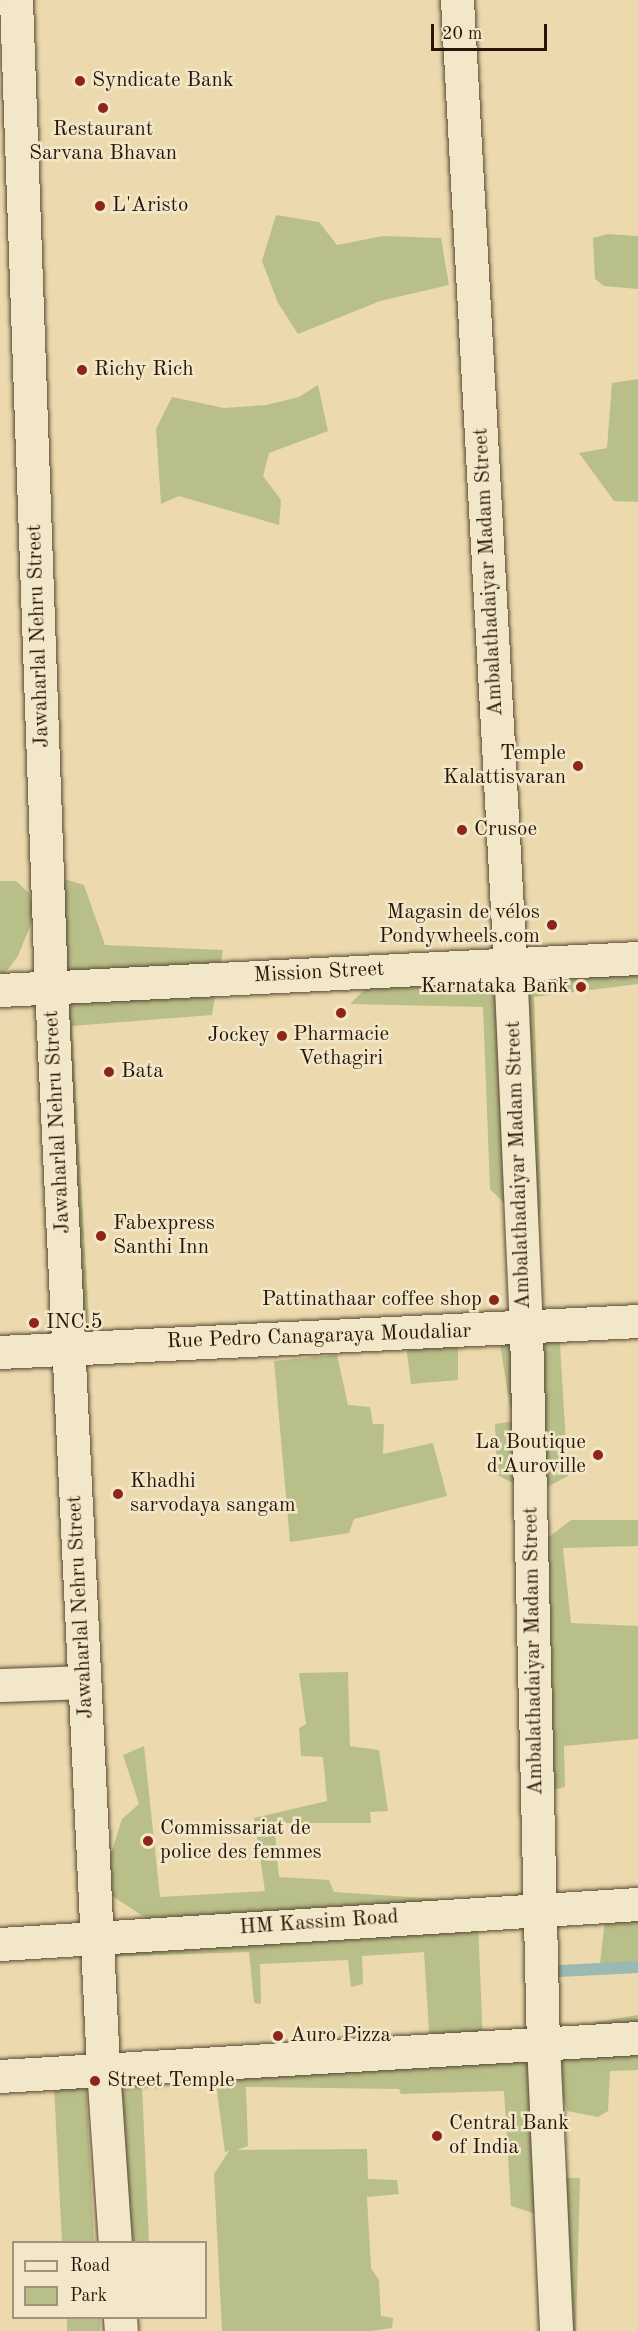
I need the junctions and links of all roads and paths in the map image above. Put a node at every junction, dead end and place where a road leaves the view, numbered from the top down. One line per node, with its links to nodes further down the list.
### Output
1 (16, 0): 5 (street, Jawaharlal Nehru Street)
2 (457, 0): 4 (street, Ambalathadaiyar Madam Street)
3 (638, 957): 4 (street, Mission Street)
4 (510, 963): 5 (street, Mission Street); 8 (street, Ambalathadaiyar Madam Street)
5 (51, 988): 6 (street, Mission Street); 9 (street, Jawaharlal Nehru Street)
6 (0, 990)
7 (638, 1322): 8 (street, Rue Pedro Canagaraya Moudaliar)
8 (526, 1329): 9 (street, Rue Pedro Canagaraya Moudaliar); 14 (street, Ambalathadaiyar Madam Street)
9 (70, 1348): 10 (street, Rue Pedro Canagaraya Moudaliar); 11 (street, Jawaharlal Nehru Street)
10 (0, 1352)
11 (84, 1682): 12 (street); 15 (street, Jawaharlal Nehru Street)
12 (0, 1685)
13 (638, 1904): 14 (street, HM Kassim Road)
14 (540, 1909): 15 (street, HM Kassim Road); 18 (street, Ambalathadaiyar Madam Street)
15 (96, 1938): 16 (street, HM Kassim Road); 19 (street, Jawaharlal Nehru Street)
16 (0, 1944)
17 (638, 2038): 18 (street)
18 (543, 2043): 19 (street); 22 (street, Ambalathadaiyar Madam Street)
19 (103, 2068): 20 (street); 21 (street, Jawaharlal Nehru Street)
20 (0, 2076)
21 (115, 2241)
22 (556, 2331)

